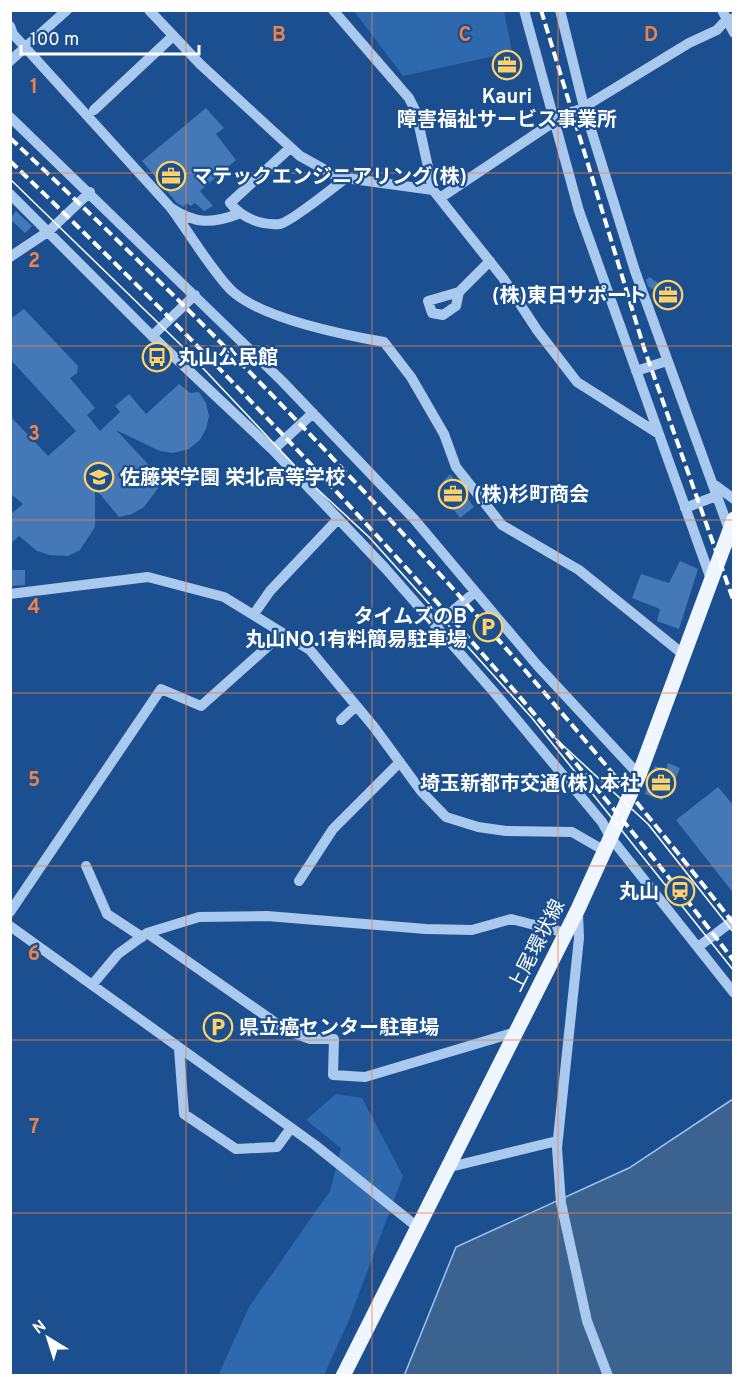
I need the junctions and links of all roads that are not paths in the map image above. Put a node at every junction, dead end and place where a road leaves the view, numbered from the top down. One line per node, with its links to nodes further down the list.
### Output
1 (67, 10): 10 (street)
2 (149, 10): 9 (street)
3 (333, 10): 19 (street)
4 (524, 10): 15 (street)
5 (560, 10): 12 (street)
6 (727, 16): 8 (street); 12 (street)
7 (10, 26): 10 (street)
8 (734, 33)
9 (173, 36): 13 (street); 16 (street)
10 (26, 46): 11 (street); 21 (street)
11 (10, 61)
12 (584, 107): 15 (street); 29 (street)
13 (94, 110)
14 (10, 117): 18 (street)
15 (555, 121): 19 (street); 30 (street)
16 (290, 148): 17 (street); 22 (street)
17 (346, 178): 19 (street); 22 (street)
18 (90, 192): 23 (street); 27 (street)
19 (436, 194): 25 (street)
20 (13, 200): 23 (street)
21 (171, 208): 22 (street); 46 (street)
22 (238, 214)
23 (49, 231): 24 (street); 28 (street)
24 (10, 257)
25 (490, 261): 26 (street); 32 (street)
26 (459, 292)
27 (195, 295): 28 (street); 31 (street)
28 (152, 336): 33 (street)
29 (667, 361): 30 (street); 34 (street)
30 (636, 371): 32 (street)
31 (313, 413): 33 (street); 41 (street)
32 (659, 434): 37 (street)
33 (273, 450): 38 (street)
34 (711, 482): 35 (street); 36 (street)
35 (716, 496): 37 (street); 39 (street)
36 (734, 499)
37 (686, 508): 40 (street)
38 (338, 519): 43 (street); 44 (street)
39 (732, 531): 40 (main road, 上尾環状線)
40 (712, 582): 46 (main road, 上尾環状線)
41 (475, 592): 44 (street); 50 (street)
42 (10, 594): 43 (street)
43 (254, 614): 45 (street)
44 (436, 625): 51 (street)
45 (283, 633): 47 (street); 55 (street)
46 (684, 655): 50 (main road, 上尾環状線)
47 (356, 706): 48 (street); 49 (street)
48 (341, 720)
49 (400, 762): 51 (street); 53 (street)
50 (639, 775): 51 (main road, 上尾環状線)
51 (608, 844): 54 (main road, 上尾環状線); 60 (street)
52 (86, 866): 59 (street)
53 (299, 881)
54 (578, 909): 58 (main road, 上尾環状線); 66 (street)
55 (10, 912)
56 (734, 920): 60 (street)
57 (10, 926): 61 (street)
58 (566, 933): 59 (street); 63 (main road, 上尾環状線)
59 (145, 935): 61 (street); 63 (street)
60 (703, 944): 62 (street)
61 (92, 986): 64 (street)
62 (734, 993)
63 (516, 1032): 67 (main road, 上尾環状線)
64 (179, 1049): 65 (street); 65 (street)
65 (291, 1128): 68 (street)
66 (557, 1141): 67 (street); 70 (street)
67 (446, 1168): 68 (main road, 上尾環状線)
68 (416, 1226): 69 (main road, 上尾環状線)
69 (343, 1376)
70 (608, 1376)

